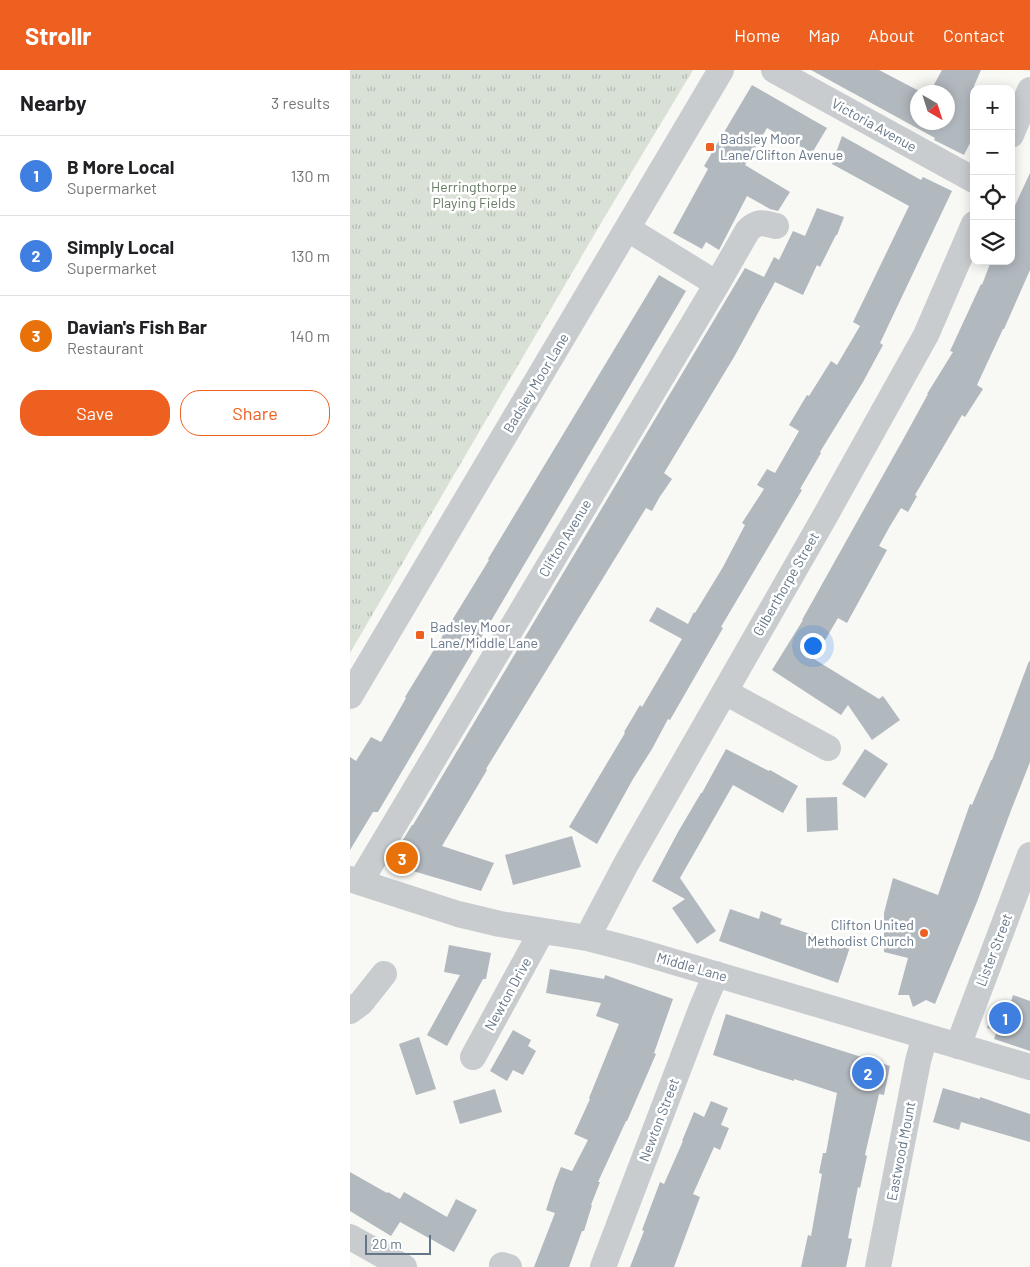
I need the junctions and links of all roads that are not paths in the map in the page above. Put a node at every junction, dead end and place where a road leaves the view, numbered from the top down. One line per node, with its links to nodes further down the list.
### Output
1 (721, 70): 7 (street, Badsley Moor Lane)
2 (774, 70): 5 (street, Victoria Avenue)
3 (1030, 90): 4 (street)
4 (1013, 130)
5 (970, 178)
6 (776, 226): 9 (street, Clifton Avenue)
7 (628, 229): 9 (street); 11 (street, Badsley Moor Lane)
8 (970, 233): 10 (street, Gilberthorpe Street)
9 (717, 284): 14 (street, Clifton Avenue)
10 (725, 692): 12 (street); 16 (street, Gilberthorpe Street)
11 (350, 696)
12 (828, 748)
13 (1030, 855): 21 (street, Lister Street)
14 (355, 881): 15 (street, Middle Lane)
15 (542, 931): 16 (street, Middle Lane); 22 (street, Newton Drive)
16 (586, 938): 18 (street, Middle Lane)
17 (384, 974): 19 (street)
18 (716, 974): 20 (street, Middle Lane); 26 (street, Newton Street)
19 (350, 1011)
20 (925, 1036): 21 (street, Middle Lane); 27 (street, Eastwood Mount)
21 (958, 1046): 23 (street, Middle Lane)
22 (473, 1057)
23 (1030, 1068)
24 (350, 1237): 25 (street)
25 (404, 1267)
26 (603, 1267)
27 (878, 1267)

